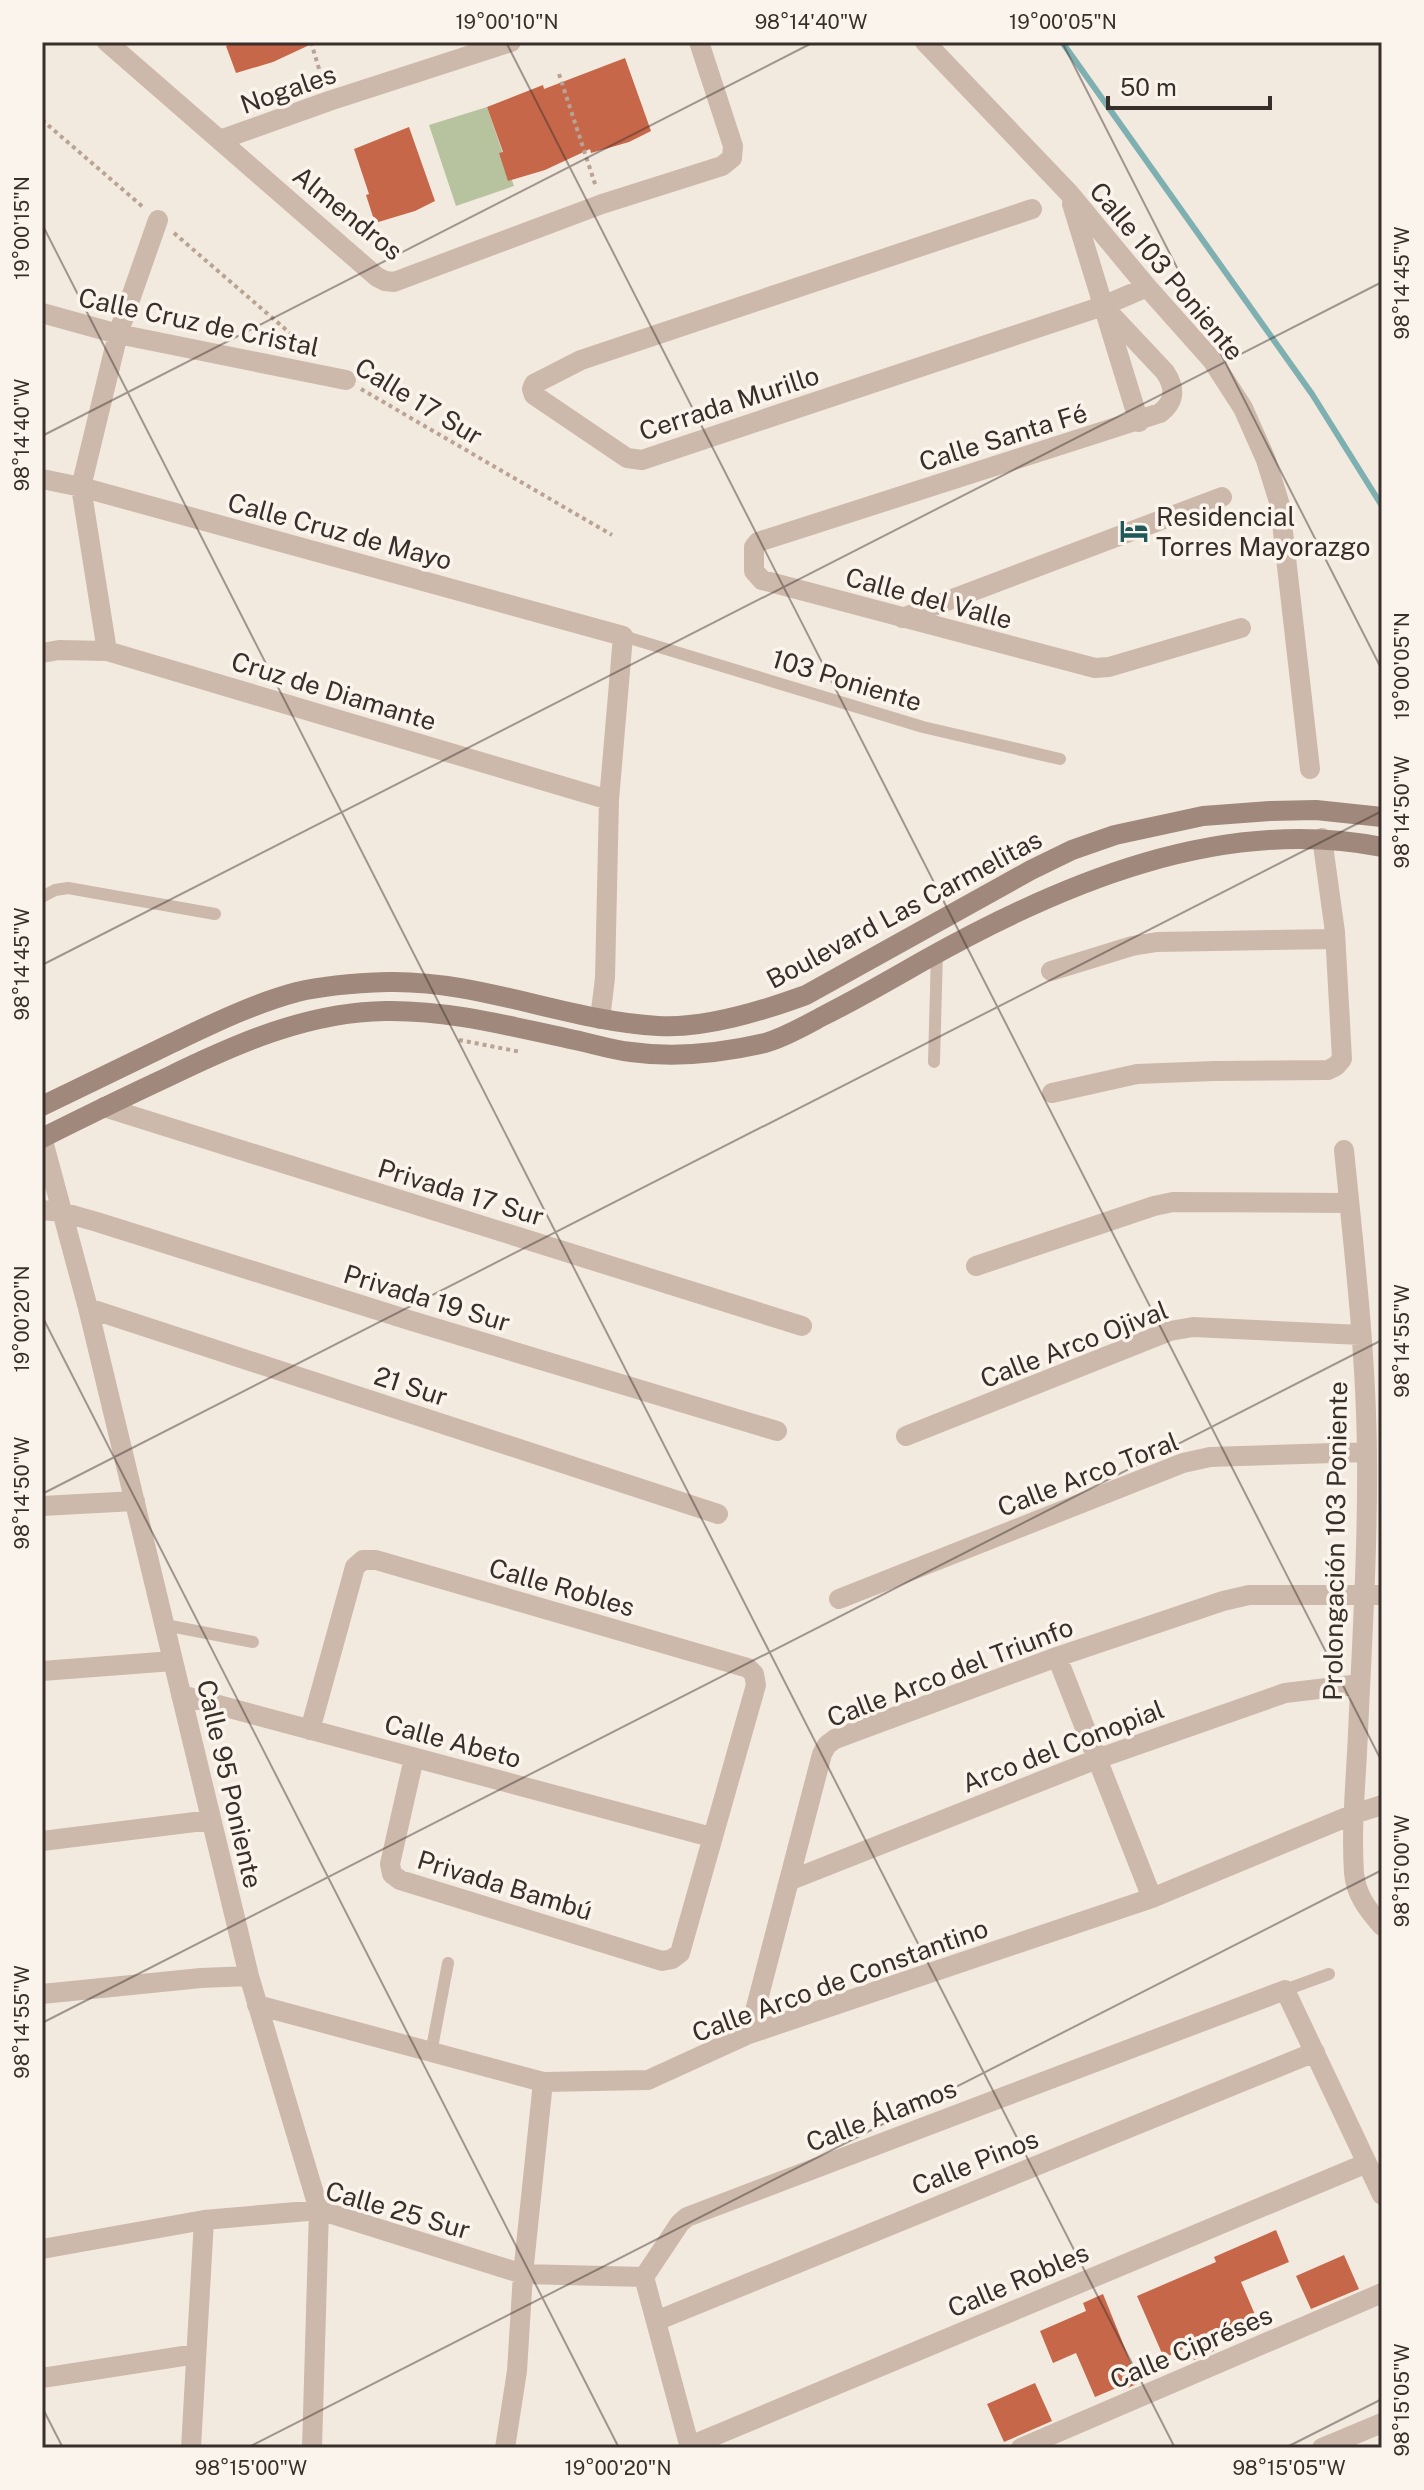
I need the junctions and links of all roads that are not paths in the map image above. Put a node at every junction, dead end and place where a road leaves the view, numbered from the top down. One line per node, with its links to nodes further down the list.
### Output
1 (107, 42): 5 (street, Almendros)
2 (511, 42): 5 (street, Nogales)
3 (699, 42): 5 (street, Almendros)
4 (925, 42): 6 (street, Calle 103 Poniente)
5 (220, 140)
6 (1069, 193): 9 (street, Calle 103 Poniente); 10 (street)
7 (1032, 209): 10 (street, Cerrada Murillo)
8 (158, 220): 12 (street)
9 (1147, 287): 10 (street, Cerrada Murillo); 25 (street, Calle 103 Poniente)
10 (1103, 306): 14 (street); 14 (street, Calle Santa Fé)
11 (42, 313): 12 (street, Calle Cruz de Cristal)
12 (118, 334): 13 (street, Calle Cruz de Cristal); 16 (street)
13 (346, 380)
14 (1139, 422): 18 (street, Calle Santa Fé)
15 (42, 479): 16 (street, Calle Cruz de Mayo)
16 (81, 487): 21 (street, Calle Cruz de Mayo); 22 (street)
17 (1222, 497): 19 (street)
18 (754, 571): 19 (street, Calle del Valle)
19 (902, 618): 20 (street, Calle del Valle)
20 (1241, 628)
21 (623, 636): 24 (lane, 103 Poniente); 26 (street)
22 (107, 651): 23 (street, Cruz de Diamante); 26 (street, Cruz de Diamante)
23 (42, 653)
24 (1060, 759)
25 (1310, 769)
26 (609, 800): 35 (street)
27 (1382, 817): 36 (main road, Boulevard Las Carmelitas)
28 (1322, 838): 29 (main road, Boulevard Las Carmelitas); 32 (street); 33 (main road, Boulevard Las Carmelitas)
29 (1382, 847)
30 (42, 897): 31 (lane)
31 (215, 914)
32 (1335, 939): 34 (street); 39 (street)
33 (937, 953): 37 (main road, Boulevard Las Carmelitas); 38 (lane)
34 (1051, 971)
35 (600, 1019): 36 (main road, Boulevard Las Carmelitas); 40 (main road, Boulevard Las Carmelitas)
36 (660, 1027): 37 (main road)
37 (663, 1054): 41 (main road, Boulevard Las Carmelitas)
38 (934, 1062)
39 (1052, 1093)
40 (42, 1106)
41 (104, 1107): 42 (main road, Boulevard Las Carmelitas); 48 (street, Privada 17 Sur)
42 (42, 1138): 45 (street, Calle 95 Poniente)
43 (1344, 1150): 44 (street, Prolongación 103 Poniente)
44 (1349, 1203): 46 (street); 49 (street, Prolongación 103 Poniente)
45 (52, 1211): 47 (street, Calle 95 Poniente); 50 (street, Privada 19 Sur)
46 (976, 1266)
47 (88, 1308): 53 (street, Calle 95 Poniente); 55 (street, 21 Sur)
48 (802, 1326)
49 (1361, 1335): 51 (street, Calle Arco Ojival); 52 (street, Prolongación 103 Poniente)
50 (777, 1431)
51 (906, 1436)
52 (1367, 1452): 56 (street, Prolongación 103 Poniente); 57 (street, Calle Arco Toral)
53 (135, 1501): 54 (street); 58 (street, Calle 95 Poniente)
54 (42, 1506)
55 (718, 1514)
56 (1373, 1595): 60 (street, Calle Arco del Triunfo); 63 (street, Prolongación 103 Poniente)
57 (839, 1599)
58 (165, 1625): 59 (lane); 61 (street, Calle 95 Poniente)
59 (253, 1642)
60 (1057, 1657): 67 (street); 73 (street, Calle Arco del Triunfo)
61 (173, 1661): 62 (street); 64 (street, Calle 95 Poniente)
62 (42, 1671)
63 (1360, 1684): 67 (street, Arco del Conopial); 69 (street, Prolongación 103 Poniente)
64 (181, 1695): 65 (street, Calle Abeto); 70 (street, Calle 95 Poniente)
65 (310, 1730): 66 (street, Calle Abeto); 71 (street, Calle Robles)
66 (414, 1758): 71 (street, Calle Abeto); 71 (street, Privada Bambú)
67 (1097, 1759): 73 (street, Arco del Conopial); 74 (street)
68 (1382, 1805): 69 (street, Calle Arco de Constantino)
69 (1354, 1814): 74 (street, Calle Arco de Constantino); 75 (street, Prolongación 103 Poniente)
70 (211, 1820): 72 (street); 78 (street, Calle 95 Poniente)
71 (711, 1837)
72 (42, 1841)
73 (791, 1880): 82 (street, Calle Arco del Triunfo)
74 (1152, 1898): 82 (street, Calle Arco de Constantino)
75 (1382, 1926)
76 (448, 1963): 84 (lane)
77 (1329, 1974): 79 (lane, Calle Álamos)
78 (249, 1976): 80 (street); 81 (street, Calle 95 Poniente)
79 (1285, 1990): 83 (street); 92 (street, Calle Álamos)
80 (42, 1994)
81 (257, 2005): 84 (street, Calle Arco de Constantino); 88 (street, Calle 95 Poniente)
82 (749, 2034): 85 (street, Calle Arco de Constantino)
83 (1315, 2052): 86 (street); 94 (street, Calle Pinos)
84 (431, 2053): 85 (street, Calle Arco de Constantino)
85 (543, 2082): 91 (street)
86 (1367, 2163): 87 (street); 98 (street, Calle Robles)
87 (1382, 2195)
88 (319, 2210): 89 (street, Calle 25 Sur); 91 (street, Calle 25 Sur); 100 (street, Calle 95 Poniente)
89 (204, 2220): 90 (street, Calle 25 Sur); 95 (street)
90 (42, 2249)
91 (523, 2274): 92 (street, Calle 25 Sur); 101 (street)
92 (644, 2277): 94 (street)
93 (1382, 2293): 102 (street, Calle Cipréses)
94 (656, 2321): 98 (street)
95 (196, 2354): 96 (street); 99 (street)
96 (42, 2378)
97 (1382, 2423): 103 (street)
98 (690, 2447)
99 (191, 2448)
100 (312, 2448)
101 (505, 2448)
102 (1021, 2448)
103 (1322, 2448)

